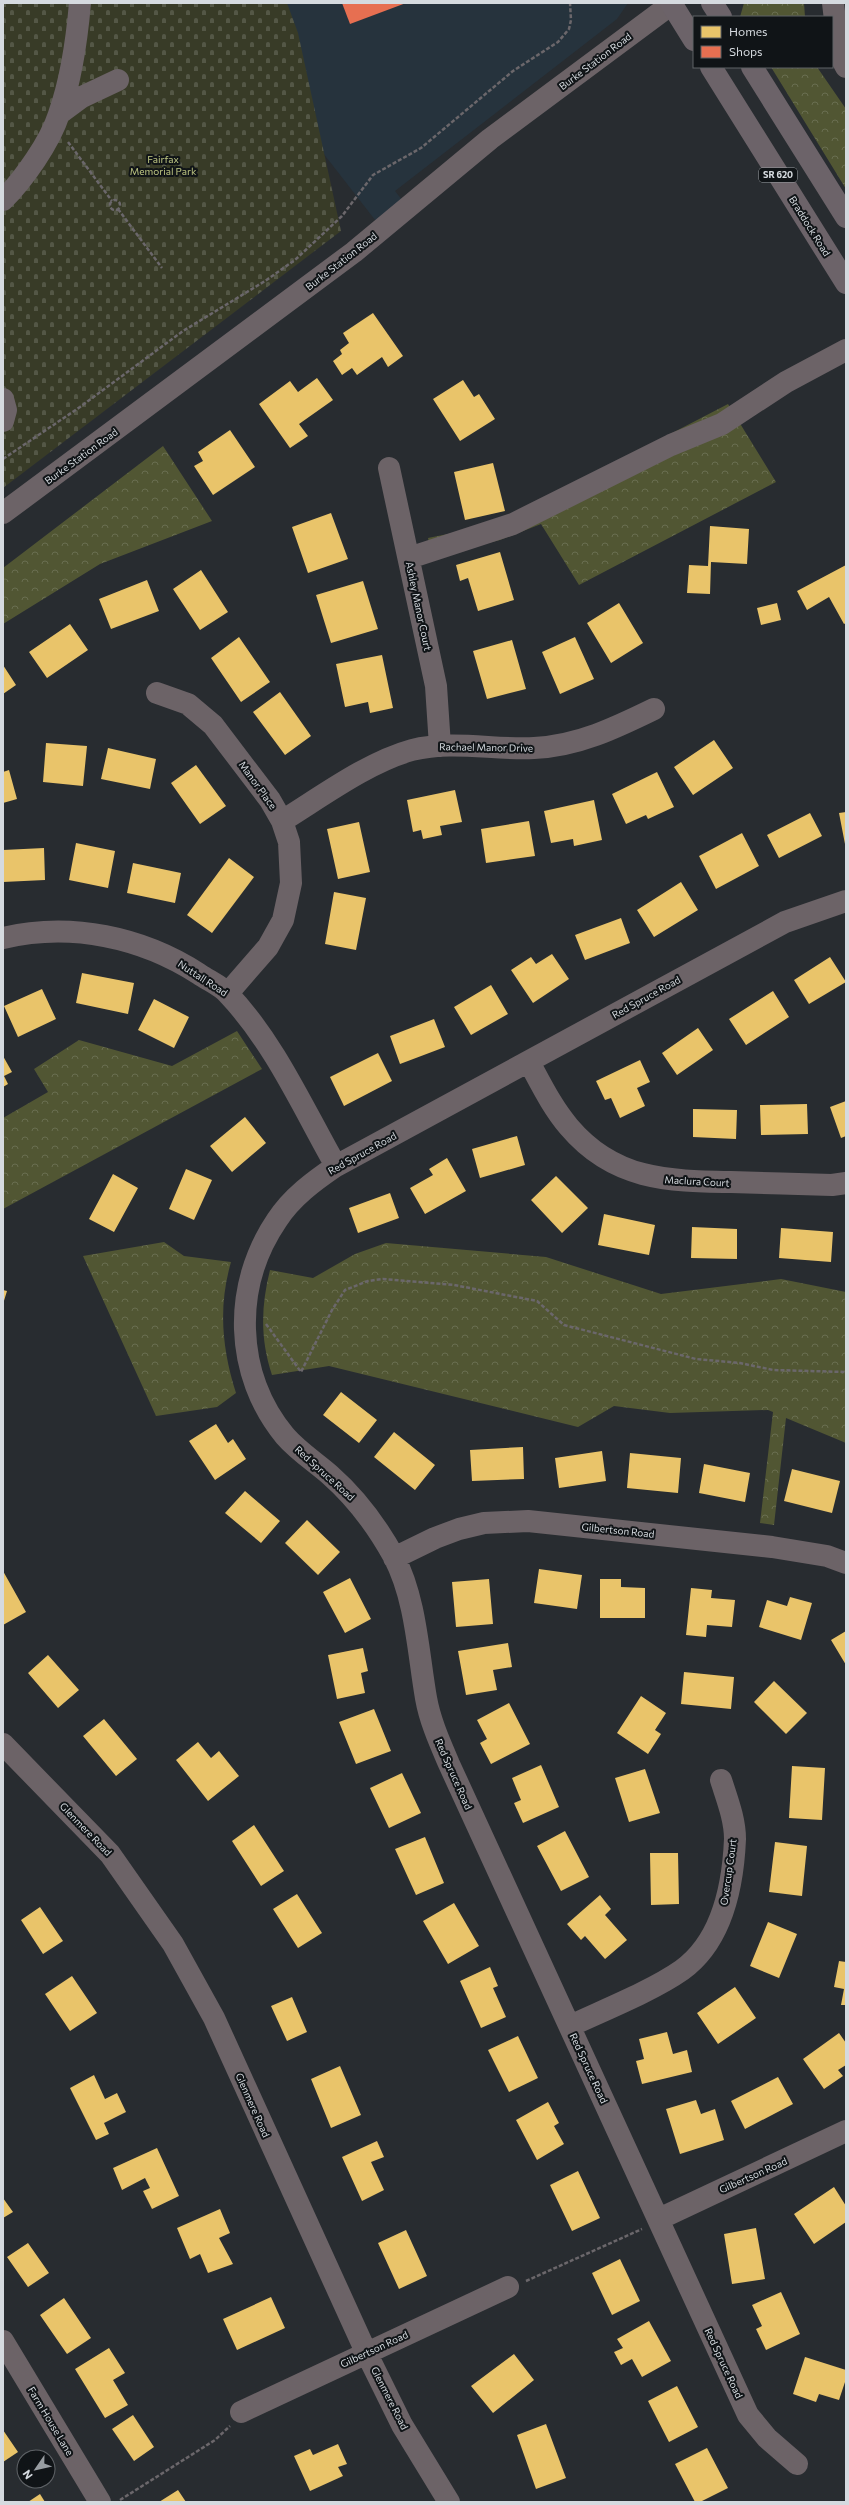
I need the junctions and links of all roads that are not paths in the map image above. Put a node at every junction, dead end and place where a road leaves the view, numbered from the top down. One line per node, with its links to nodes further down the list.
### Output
1 (80, 3): 11 (street)
2 (672, 3): 6 (main road); 19 (street, Burke Station Road)
3 (712, 3): 5 (main road)
4 (833, 3): 7 (street)
5 (720, 16)
6 (693, 38)
7 (846, 67)
8 (712, 68): 14 (main road, Braddock Road / SR 620)
9 (753, 68): 13 (main road)
10 (118, 80): 11 (street)
11 (57, 119): 12 (street)
12 (3, 200)
13 (846, 217)
14 (846, 283)
15 (846, 350): 20 (street)
16 (3, 400): 17 (street)
17 (3, 421)
18 (389, 468): 20 (street, Ashley Manor Court)
19 (3, 513)
20 (409, 558): 23 (street, Ashley Manor Court)
21 (157, 694): 24 (street, Manor Place)
22 (654, 709): 23 (street, Rachael Manor Drive)
23 (440, 746): 24 (street, Rachael Manor Drive)
24 (282, 821): 27 (street, Manor Place)
25 (846, 901): 28 (street, Red Spruce Road)
26 (3, 938): 27 (street, Nuttall Road)
27 (228, 993): 29 (street, Nuttall Road)
28 (529, 1062): 29 (street, Red Spruce Road); 30 (street, Maclura Court)
29 (336, 1166): 31 (street, Red Spruce Road)
30 (846, 1183)
31 (394, 1558): 32 (street, Gilbertson Road); 35 (street, Red Spruce Road)
32 (846, 1563)
33 (3, 1744): 40 (street, Glenmere Road)
34 (721, 1780): 35 (street, Overcup Court)
35 (570, 2026): 37 (street, Red Spruce Road)
36 (846, 2131): 37 (street, Gilbertson Road)
37 (659, 2219): 42 (street, Red Spruce Road)
38 (517, 2284): 40 (street, Gilbertson Road)
39 (3, 2341): 43 (street, Farm House Lane)
40 (366, 2352): 41 (street, Gilbertson Road); 44 (street, Glenmere Road)
41 (241, 2412)
42 (797, 2464)
43 (100, 2502)
44 (448, 2502)

